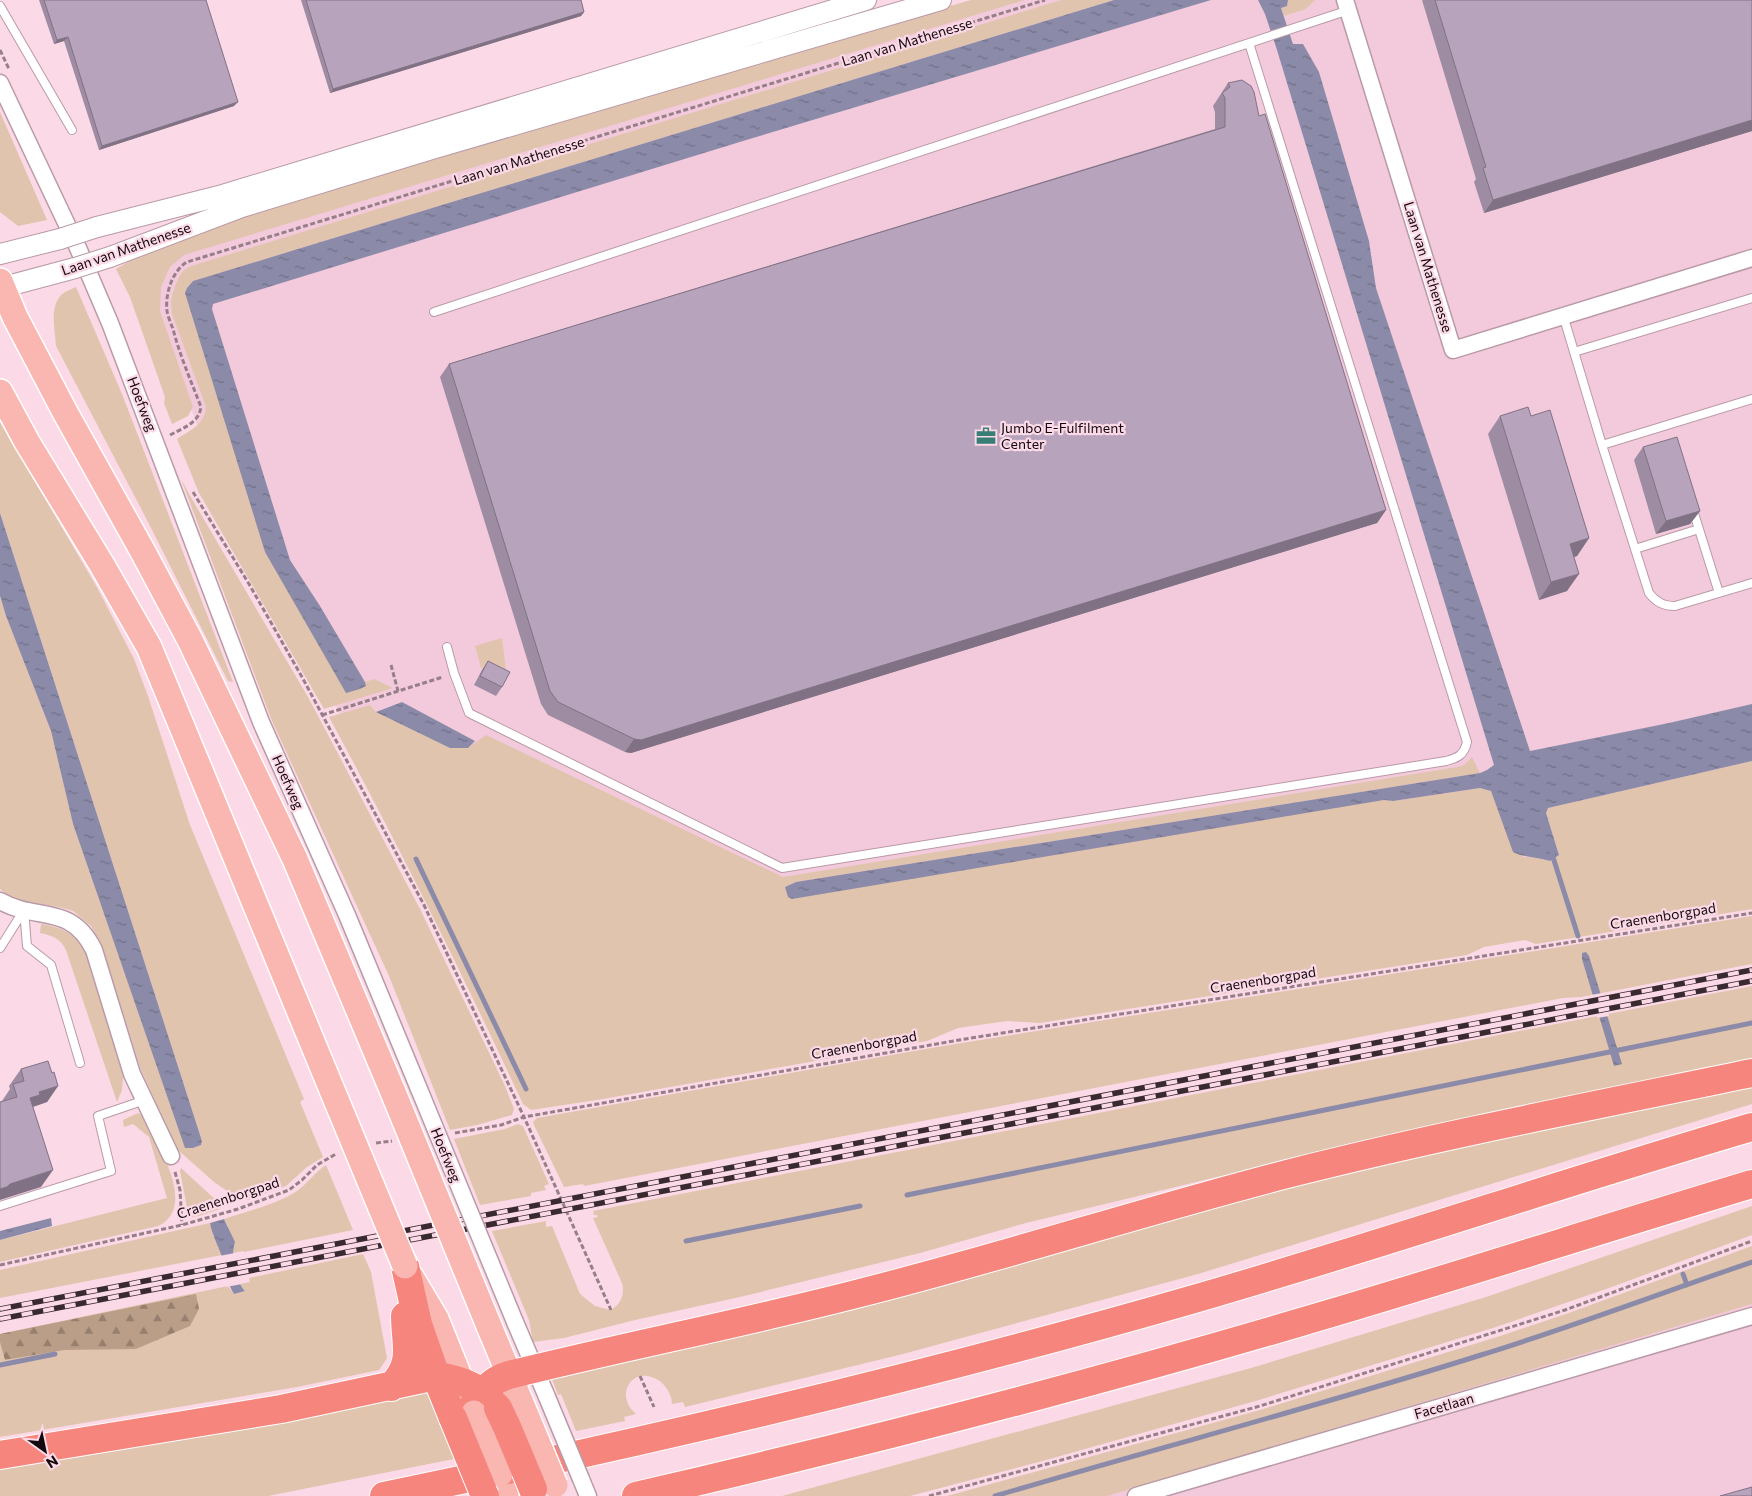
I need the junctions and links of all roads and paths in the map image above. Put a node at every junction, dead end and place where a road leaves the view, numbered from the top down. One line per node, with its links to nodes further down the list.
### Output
1 (866, 0): 9 (street, Laan van Mathenesse, bridge)
2 (941, 0): 11 (street, Laan van Mathenesse, bridge)
3 (1045, 0): 18 (path, Laan van Mathenesse)
4 (1347, 5): 6 (lane); 14 (street, Laan van Mathenesse)
5 (0, 6): 8 (lane)
6 (1249, 43): 13 (lane); 29 (lane)
7 (0, 82): 55 (street, Hoefweg, bridge)
8 (72, 130)
9 (0, 254)
10 (1752, 258): 14 (street, Laan van Mathenesse)
11 (1, 286): 55 (main road, Hoefweg, bridge)
12 (1752, 298): 15 (lane)
13 (434, 312)
14 (1563, 315): 15 (lane)
15 (1574, 352): 20 (lane)
16 (0, 392): 51 (main road, bridge)
17 (1752, 399): 20 (lane)
18 (169, 436): 19 (path, Hoefweg)
19 (173, 444)
20 (1602, 445): 24 (lane)
21 (190, 485): 31 (path)
22 (1691, 502): 23 (lane)
23 (1700, 529): 24 (lane); 26 (lane)
24 (1635, 549): 26 (lane)
25 (1752, 583): 26 (lane)
26 (1719, 593)
27 (447, 647): 29 (lane)
28 (391, 665): 30 (path)
29 (454, 673): 30 (path)
30 (398, 691): 31 (path)
31 (322, 715): 39 (path)
32 (0, 901): 33 (street)
33 (24, 910): 35 (lane); 36 (lane); 38 (street)
34 (1752, 913): 39 (path, Craenenborgpad)
35 (0, 948)
36 (80, 1062)
37 (1752, 1073): 55 (highway)
38 (145, 1100): 45 (street); 47 (lane)
39 (524, 1116): 41 (path, Craenenborgpad); 52 (path)
40 (1752, 1127): 63 (highway)
41 (448, 1134)
42 (394, 1141): 43 (path)
43 (368, 1144)
44 (343, 1151): 48 (path, Craenenborgpad)
45 (171, 1156): 48 (path)
46 (1752, 1184): 60 (highway)
47 (0, 1206)
48 (182, 1225): 50 (path, Craenenborgpad)
49 (1752, 1241): 69 (path)
50 (0, 1265)
51 (405, 1266): 54 (highway)
52 (611, 1310)
53 (1752, 1316): 70 (street, Facetlaan)
54 (425, 1339): 57 (highway); 58 (highway)
55 (522, 1372): 58 (highway); 66 (street, Hoefweg, bridge)
56 (640, 1376): 59 (path)
57 (391, 1387): 58 (highway); 61 (highway)
58 (475, 1400): 62 (highway, bridge); 64 (highway, bridge); 65 (main road, bridge)
59 (654, 1407)
60 (859, 1443): 67 (highway); 68 (highway)
61 (0, 1455)
62 (550, 1492)
63 (384, 1496)
64 (486, 1496)
65 (506, 1496)
66 (588, 1496)
67 (636, 1496)
68 (710, 1496)
69 (929, 1496)
70 (1136, 1496)

